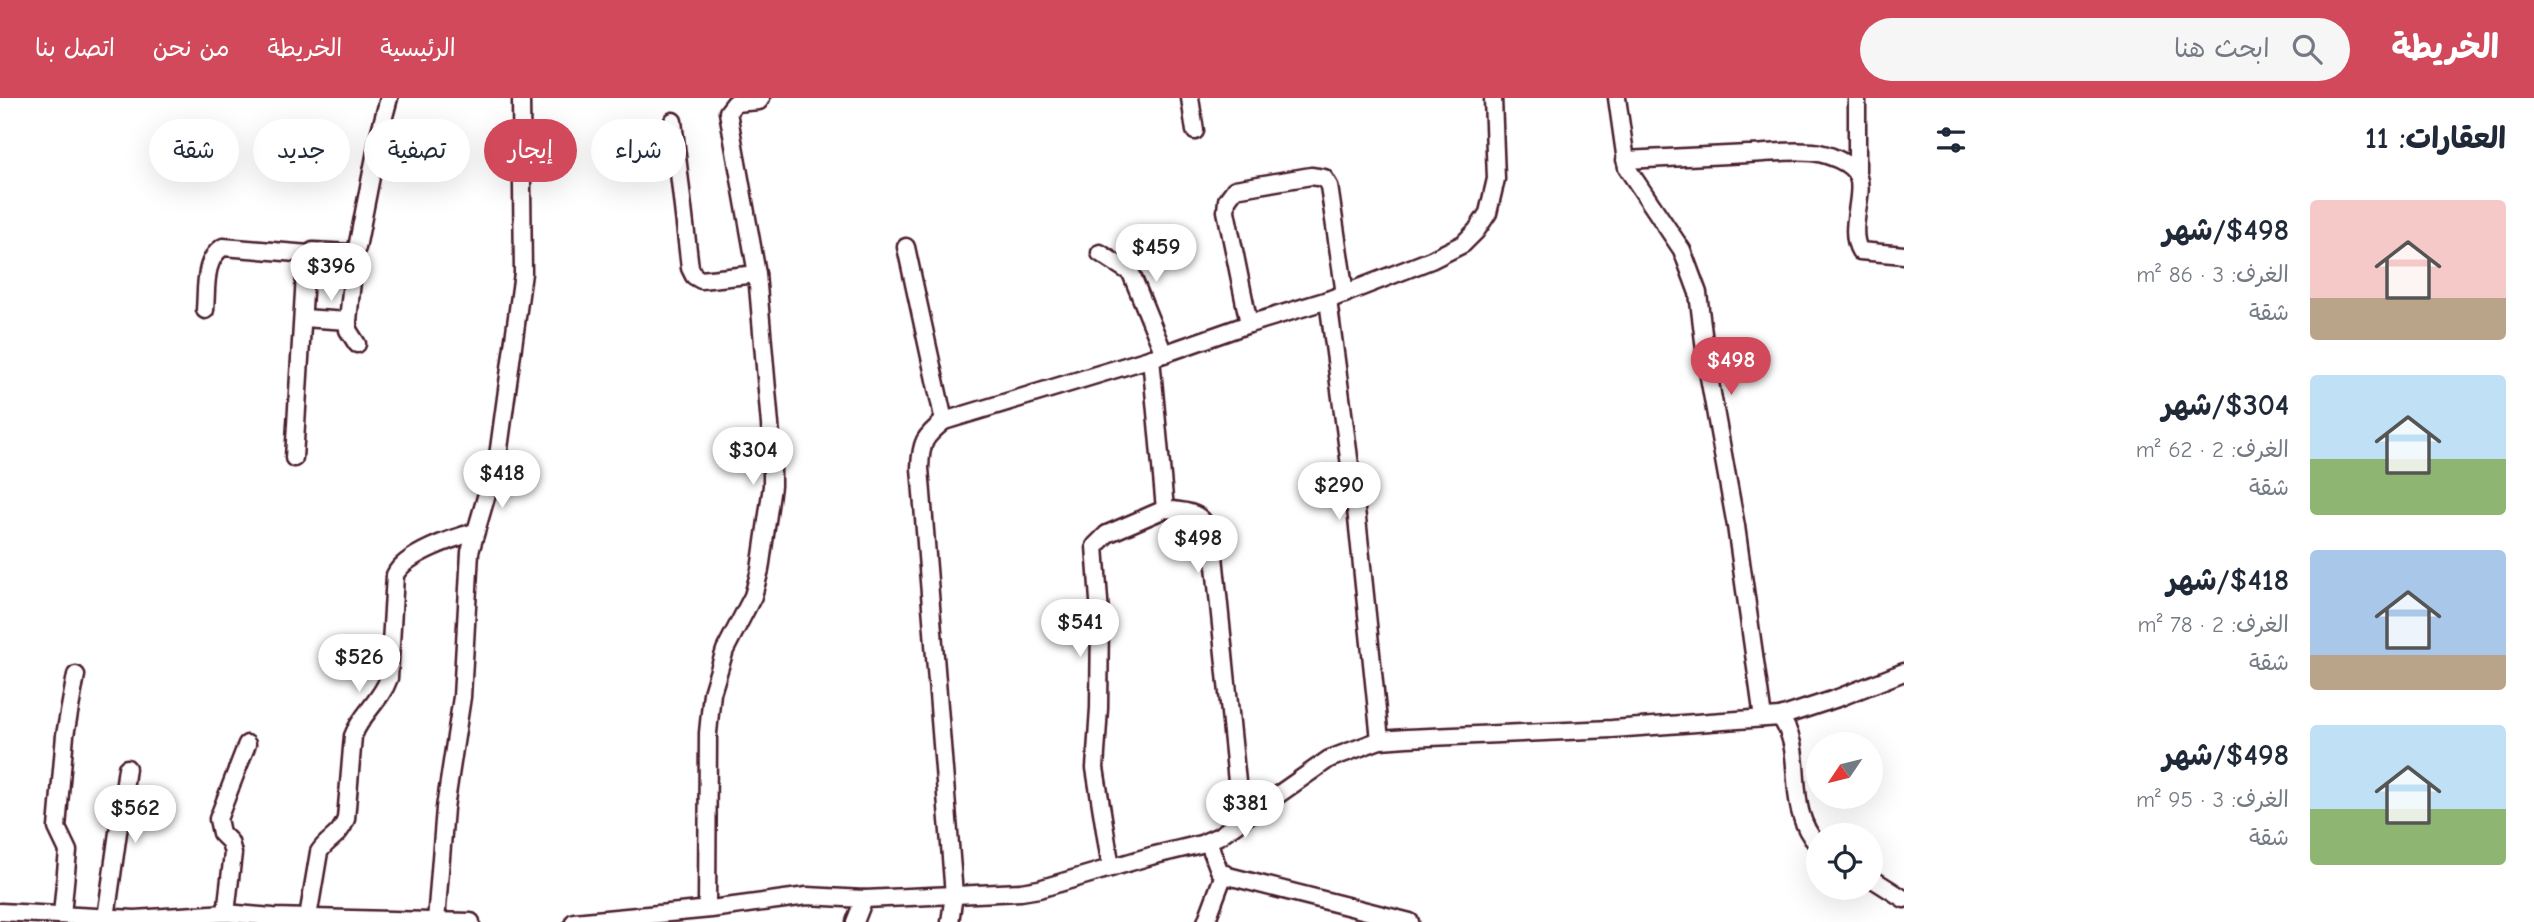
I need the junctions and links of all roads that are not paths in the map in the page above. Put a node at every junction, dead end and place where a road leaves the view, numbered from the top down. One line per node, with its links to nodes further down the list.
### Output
1 (389, 98): 13 (street)
2 (521, 98): 29 (street)
3 (761, 98): 17 (street)
4 (1189, 98): 8 (street)
5 (1493, 98): 18 (street)
6 (1617, 98): 9 (street)
7 (1857, 98): 10 (street)
8 (1195, 131)
9 (1625, 160): 10 (street); 32 (street)
10 (1857, 175): 16 (street)
11 (680, 182): 17 (street)
12 (906, 247): 26 (street)
13 (355, 251): 15 (street); 22 (street)
14 (1100, 253): 25 (street)
15 (309, 254): 20 (street); 21 (street)
16 (1904, 255)
17 (757, 274): 45 (street)
18 (1345, 294): 19 (street); 23 (street)
19 (1328, 300): 23 (street); 33 (street)
20 (205, 310)
21 (303, 318): 22 (street); 27 (street)
22 (348, 321): 24 (street)
23 (1249, 324): 25 (street)
24 (357, 344)
25 (1157, 356): 26 (street); 28 (street)
26 (944, 421): 42 (street)
27 (294, 458)
28 (1165, 509): 36 (street); 39 (street)
29 (475, 532): 49 (street); 54 (street)
30 (1904, 673): 32 (street)
31 (76, 676): 48 (street)
32 (1772, 718): 33 (street); 37 (street)
33 (1380, 740): 36 (street)
34 (247, 744): 47 (street)
35 (127, 768): 51 (street)
36 (1241, 821): 38 (street)
37 (1806, 829)
38 (1208, 841): 39 (street); 40 (street)
39 (1111, 868): 42 (street)
40 (1224, 874): 59 (street); 60 (street)
41 (1883, 886): 43 (street)
42 (954, 895): 44 (street); 58 (street)
43 (1904, 899)
44 (864, 900): 45 (street); 57 (street)
45 (707, 909): 50 (street)
46 (0, 912): 48 (street)
47 (226, 913): 52 (street); 53 (street)
48 (62, 915): 51 (street)
49 (308, 917): 53 (street); 54 (street)
50 (679, 917): 56 (street)
51 (106, 918): 52 (street)
52 (177, 919)
53 (273, 919)
54 (436, 921): 55 (street)
55 (471, 922)
56 (574, 922)
57 (855, 922)
58 (950, 922)
59 (1206, 922)
60 (1410, 922)

